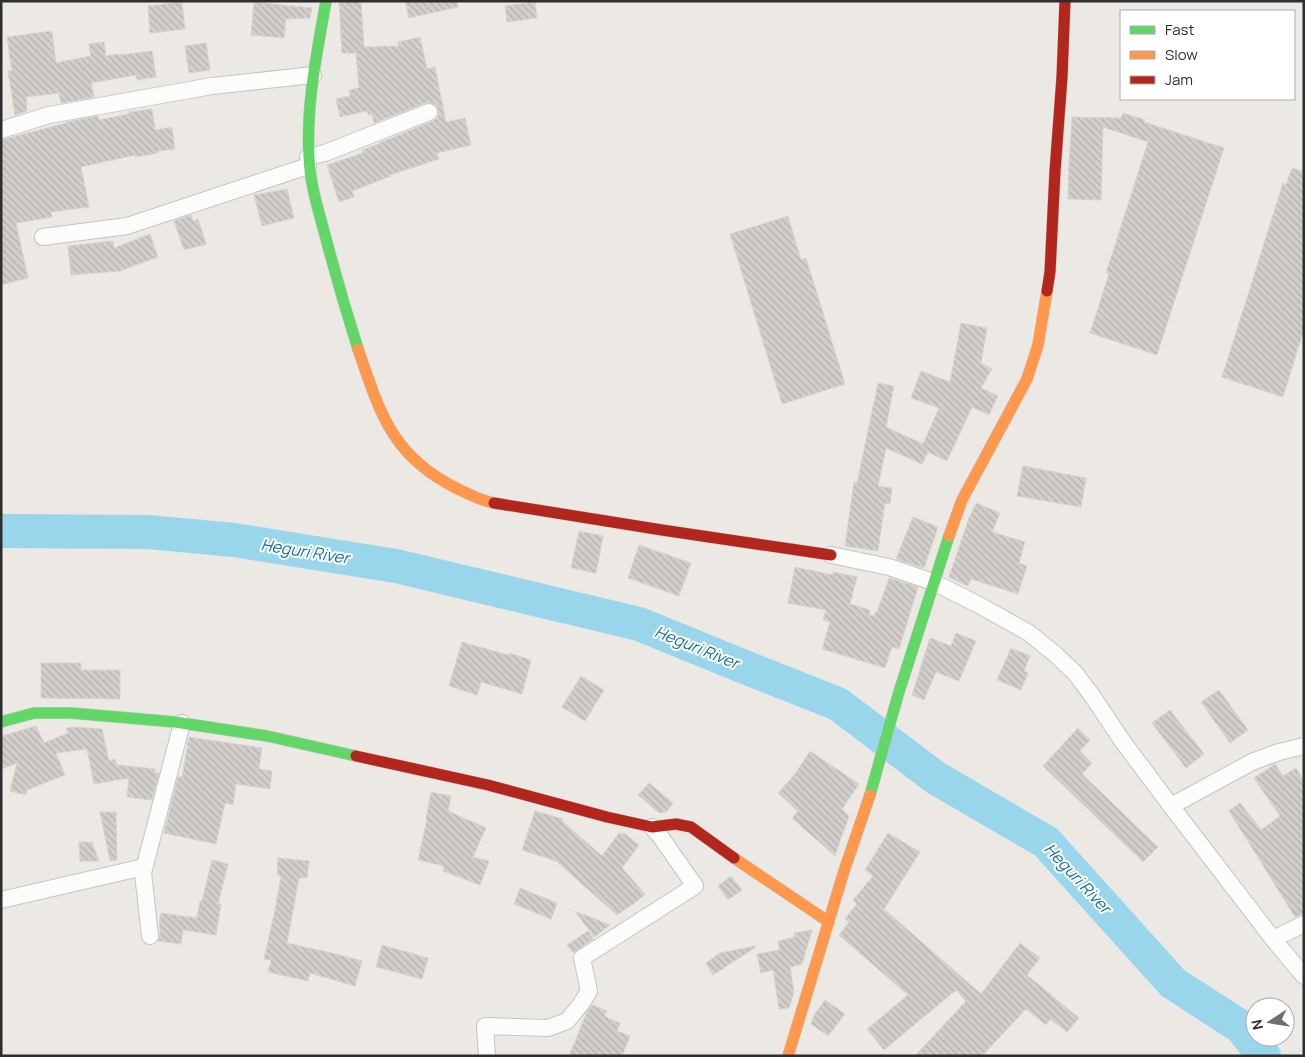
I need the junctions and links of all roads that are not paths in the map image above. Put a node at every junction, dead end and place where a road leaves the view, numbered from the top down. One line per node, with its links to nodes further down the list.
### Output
1 (326, 1): 3 (street)
2 (1065, 1): 9 (street)
3 (313, 75): 5 (street); 6 (street)
4 (428, 112): 6 (street)
5 (1, 130)
6 (308, 162): 7 (street); 8 (street)
7 (43, 237)
8 (831, 555): 9 (street)
9 (933, 582): 13 (street); 17 (street)
10 (1, 722): 11 (street)
11 (182, 723): 14 (street); 15 (street)
12 (1304, 746): 13 (street)
13 (1171, 806): 20 (street)
14 (652, 827): 17 (street); 22 (street)
15 (144, 868): 16 (street); 19 (street)
16 (1, 900)
17 (829, 922): 23 (street)
18 (1304, 924): 20 (street)
19 (150, 936)
20 (1273, 939): 21 (street)
21 (1304, 976)
22 (487, 1056)
23 (788, 1056)

